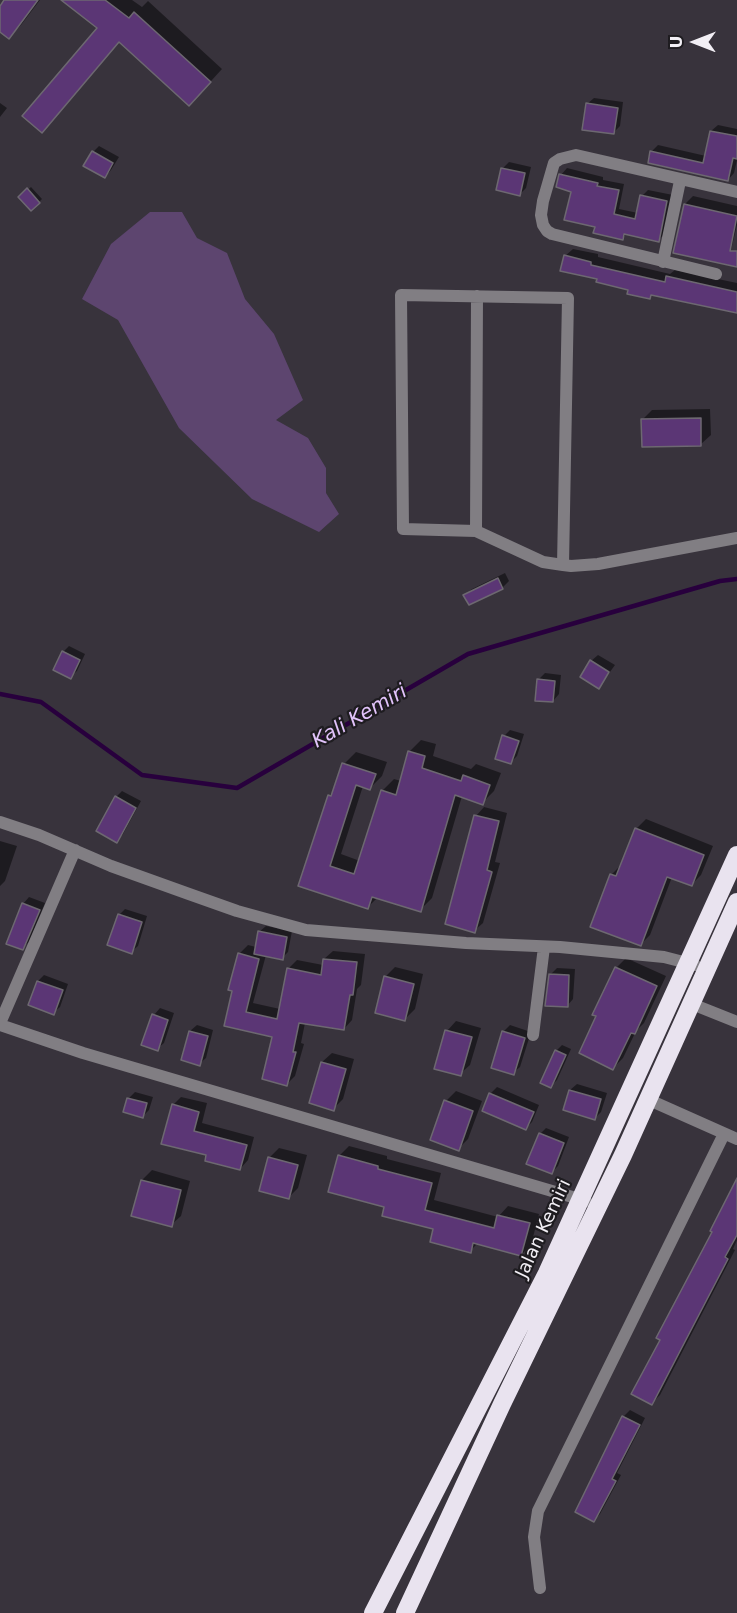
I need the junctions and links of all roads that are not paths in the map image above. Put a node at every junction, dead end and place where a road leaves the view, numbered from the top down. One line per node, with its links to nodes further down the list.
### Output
1 (680, 181): 2 (street); 3 (street); 3 (street)
2 (737, 192)
3 (663, 262): 4 (street)
4 (716, 274)
5 (477, 296): 6 (street); 6 (street); 8 (street)
6 (476, 531): 8 (street)
7 (737, 538): 8 (street)
8 (563, 565)
9 (0, 822): 10 (street)
10 (75, 850): 13 (street); 18 (street)
11 (737, 855): 14 (highway, Jalan Kemiri)
12 (737, 902): 15 (highway)
13 (544, 947): 14 (street); 19 (street)
14 (689, 963): 15 (street); 23 (highway, Jalan Kemiri)
15 (707, 969): 16 (highway)
16 (692, 1004): 17 (street); 20 (highway)
17 (737, 1022)
18 (0, 1024): 23 (street)
19 (533, 1035)
20 (647, 1099): 21 (street); 24 (highway)
21 (724, 1134): 22 (street); 25 (street)
22 (737, 1139)
23 (580, 1199): 24 (street); 26 (highway, Jalan Kemiri)
24 (599, 1205): 27 (highway)
25 (540, 1588)
26 (374, 1613)
27 (405, 1613)

